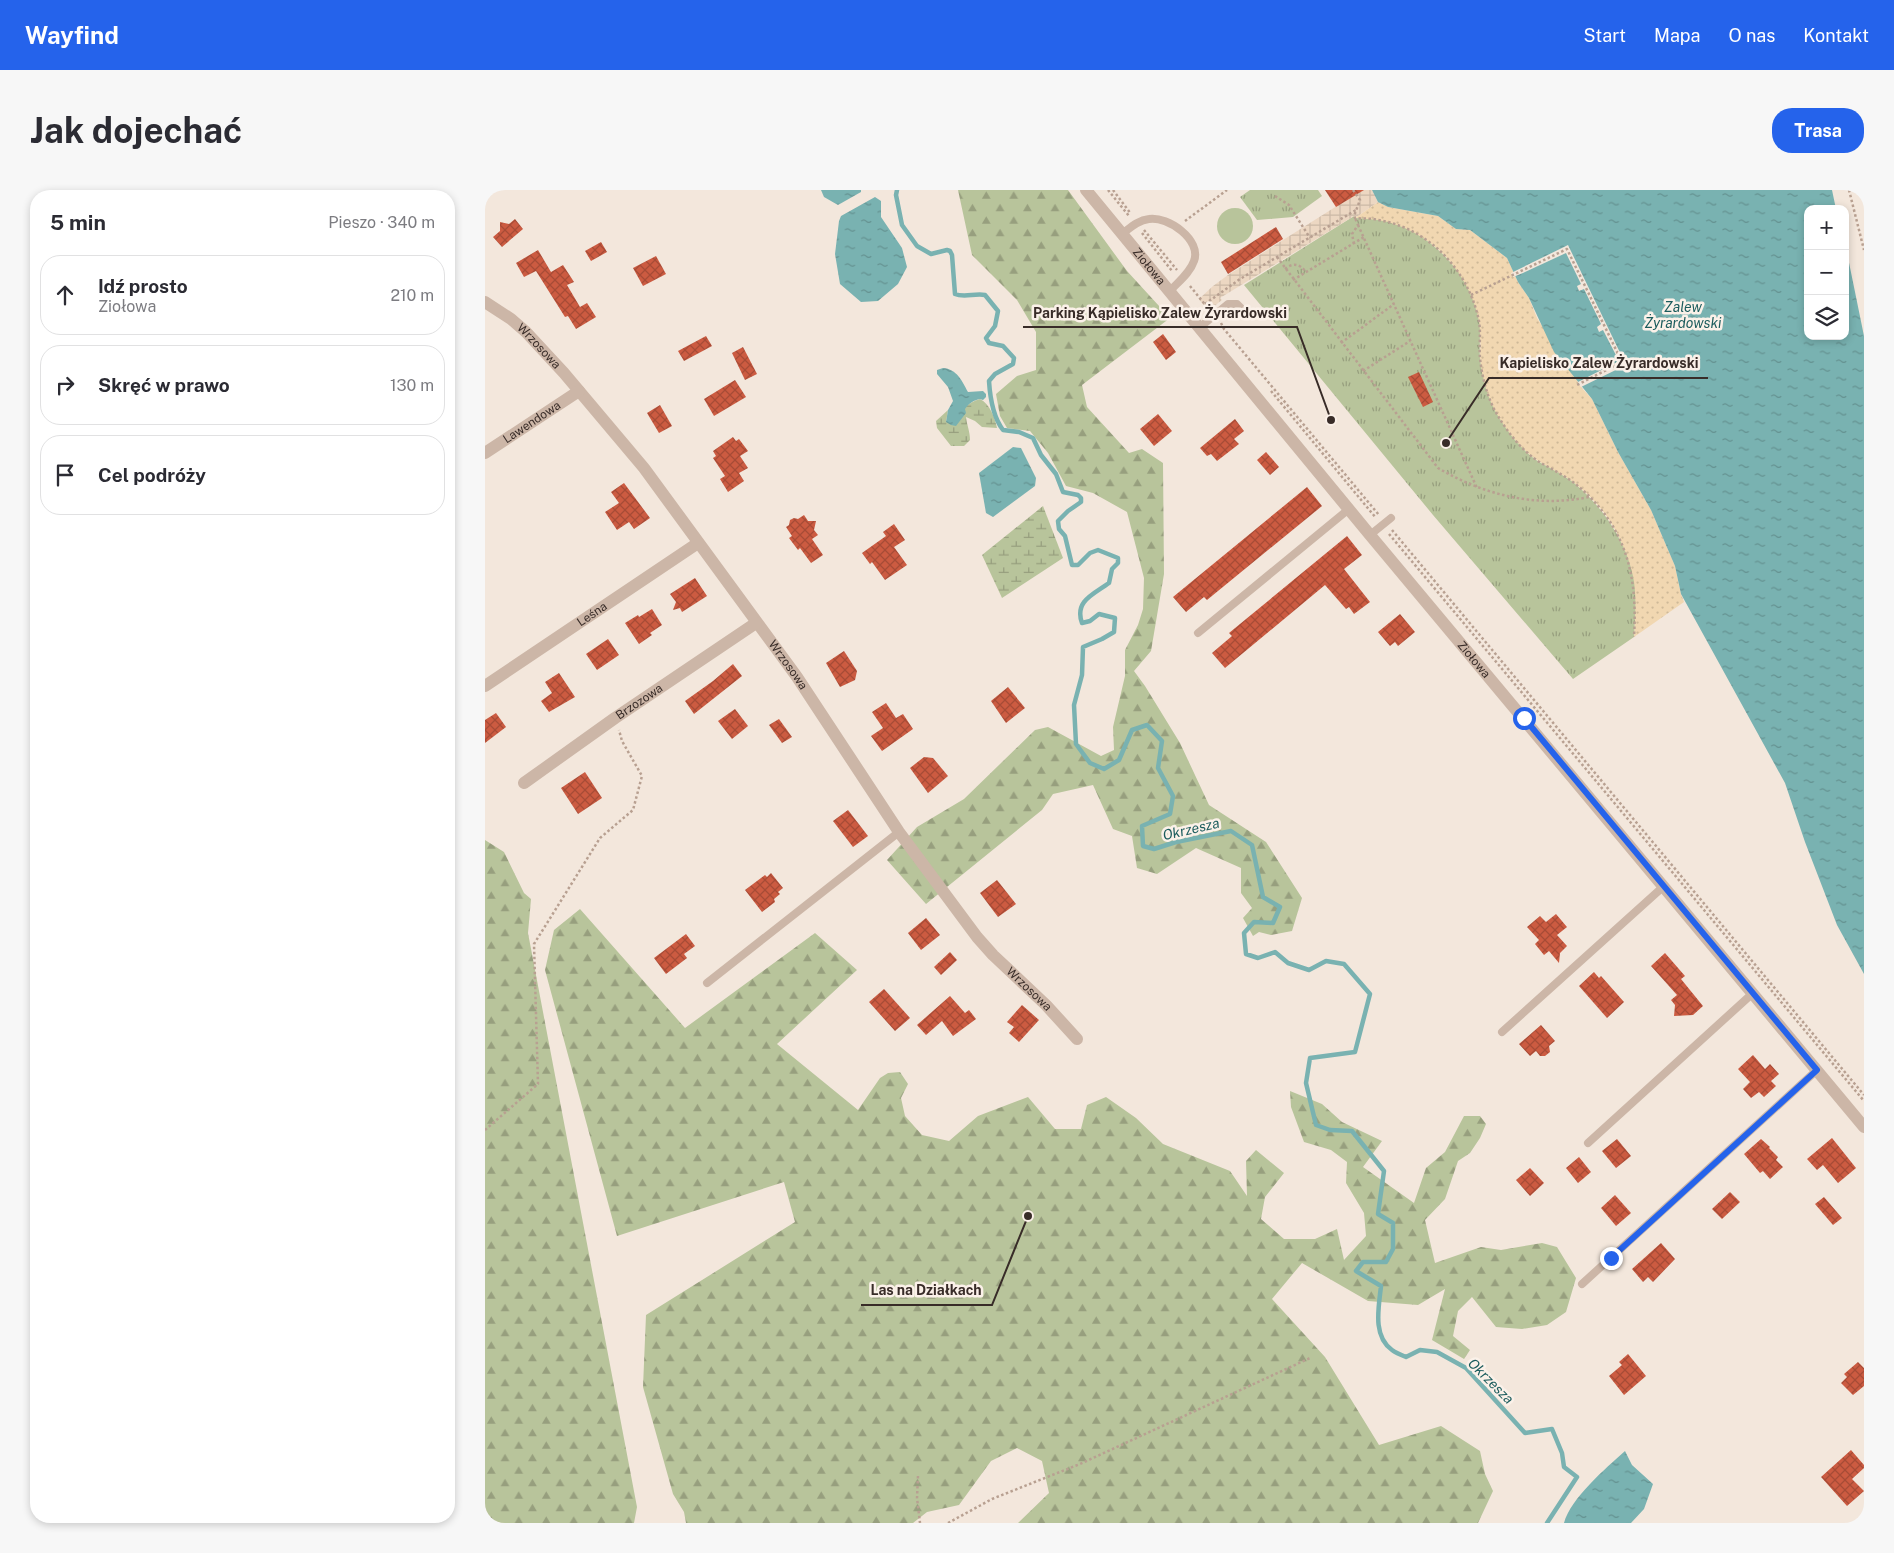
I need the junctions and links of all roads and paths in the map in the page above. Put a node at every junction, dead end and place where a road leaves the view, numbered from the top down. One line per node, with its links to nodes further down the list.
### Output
1 (1086, 190): 13 (street, Ziołowa)
2 (1108, 190): 11 (path)
3 (1113, 190): 11 (path)
4 (1227, 190): 10 (path)
5 (1353, 190): 8 (path)
6 (1849, 190): 17 (path)
7 (1275, 196): 15 (path)
8 (1356, 210): 9 (path); 15 (path)
9 (1355, 218): 12 (path); 24 (path)
10 (1185, 221)
11 (1136, 223): 13 (lane); 21 (path); 21 (lane)
12 (1359, 225): 14 (path); 16 (path)
13 (1122, 234): 23 (street, Ziołowa)
14 (1364, 237): 16 (path); 27 (path)
15 (1310, 238): 18 (path)
16 (1353, 244): 20 (path)
17 (1864, 250)
18 (1277, 257): 19 (path); 26 (path)
19 (1285, 269): 20 (path); 22 (path)
20 (1307, 272): 22 (path)
21 (1181, 279): 23 (lane); 26 (path); 29 (path)
22 (1293, 280): 32 (path)
23 (1169, 291): 30 (street, Ziołowa)
24 (1471, 295): 34 (path); 38 (path)
25 (485, 302): 35 (street, Wrzosowa)
26 (1205, 304): 29 (path)
27 (1394, 304): 31 (path); 32 (path)
28 (1242, 309): 29 (lane)
29 (1212, 317): 30 (lane); 40 (path)
30 (1199, 328): 39 (street, Ziołowa)
31 (1411, 341): 33 (path); 37 (path)
32 (1341, 343): 33 (path)
33 (1363, 371): 37 (path)
34 (1577, 385)
35 (579, 391): 36 (street, Lawendowa); 42 (street, Wrzosowa)
36 (485, 453)
37 (1477, 488): 38 (path)
38 (1589, 497): 45 (path)
39 (1349, 509): 41 (street, Ziołowa); 44 (lane)
40 (1386, 522): 41 (lane); 56 (path); 57 (path)
41 (1370, 535): 50 (street, Ziołowa)
42 (698, 543): 43 (street, Wrzosowa); 46 (street, Leśna)
43 (756, 623): 47 (street, Brzozowa); 49 (street, Wrzosowa)
44 (1199, 633)
45 (1634, 637)
46 (485, 686)
47 (615, 718): 48 (street, Brzozowa); 59 (path)
48 (524, 783)
49 (899, 832): 51 (lane); 54 (street, Wrzosowa)
50 (1664, 886): 52 (street, Ziołowa); 53 (lane)
51 (707, 983)
52 (1753, 993): 55 (street, Ziołowa); 60 (lane)
53 (1502, 1032)
54 (1077, 1039)
55 (1817, 1070): 58 (street, Ziołowa); 61 (lane)
56 (1864, 1095)
57 (1864, 1101)
58 (1864, 1127)
59 (485, 1130)
60 (1589, 1143)
61 (1582, 1284)
62 (1310, 1358): 65 (path)
63 (918, 1476): 64 (path)
64 (920, 1523)
65 (948, 1523)

